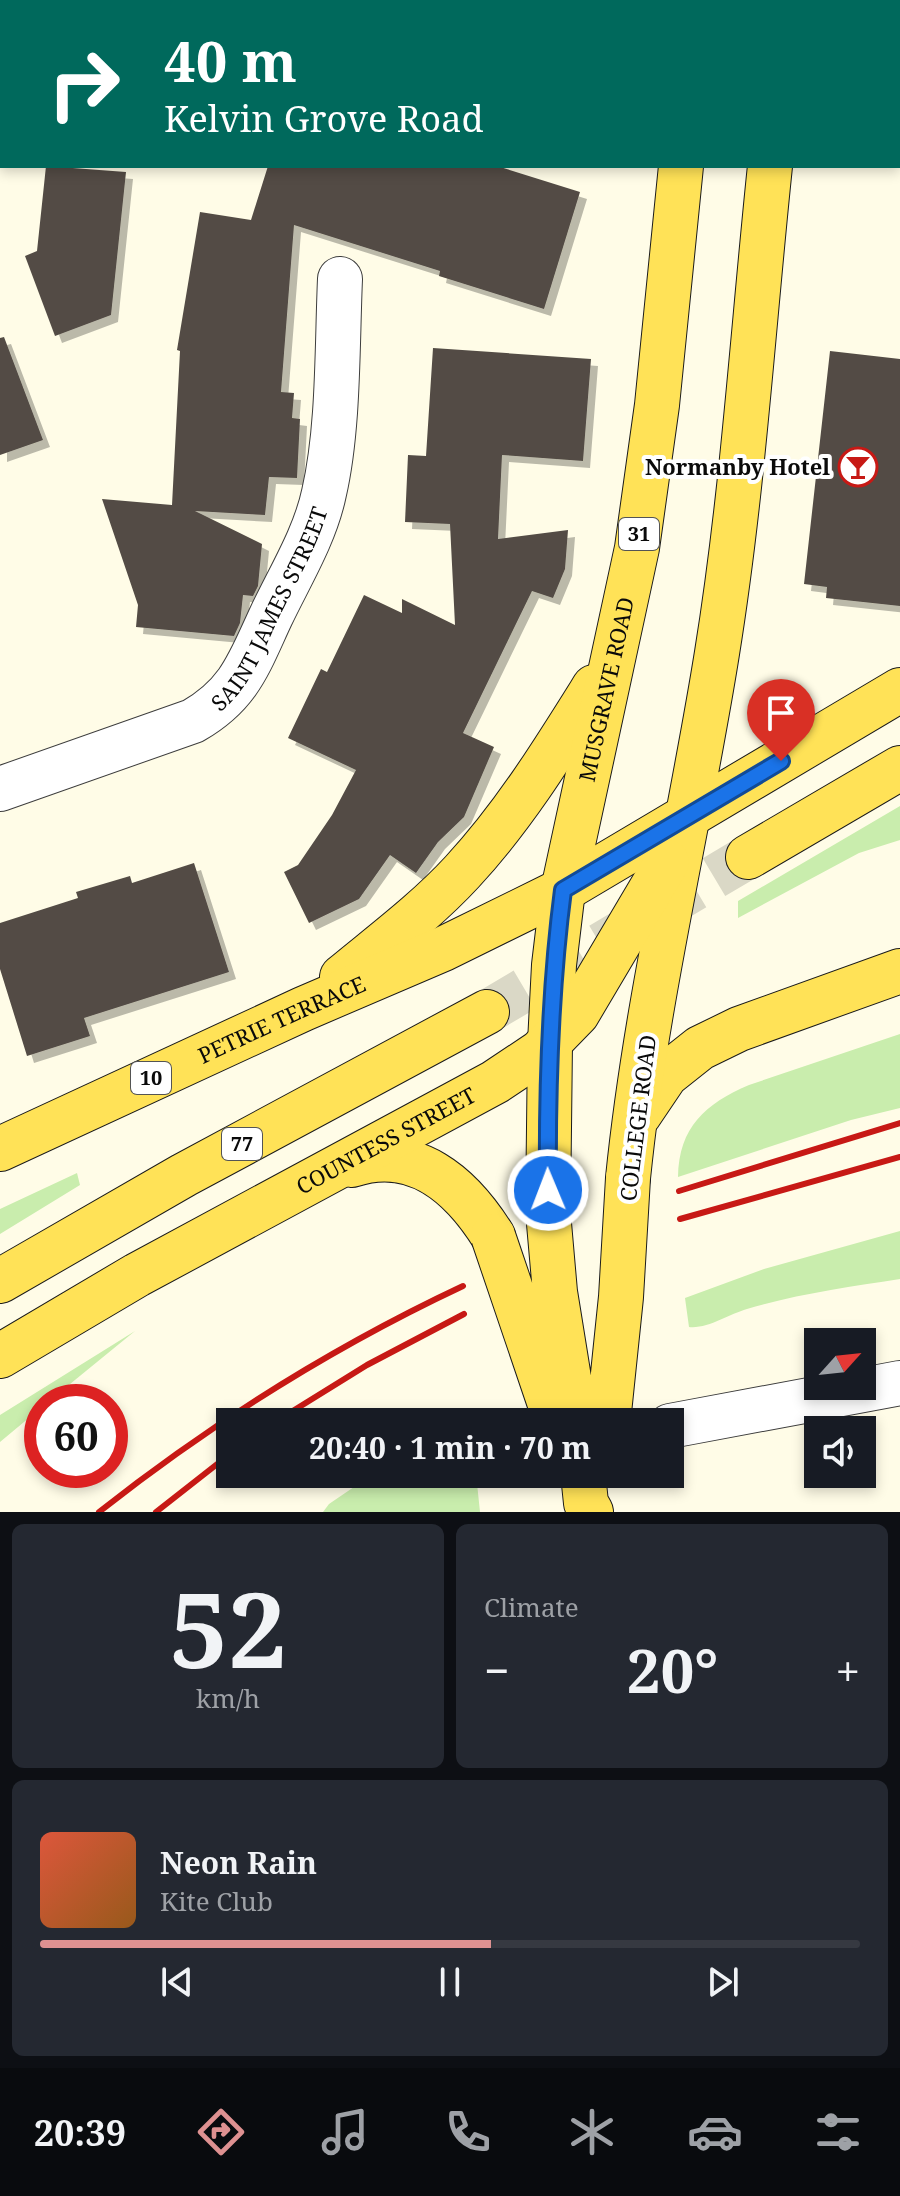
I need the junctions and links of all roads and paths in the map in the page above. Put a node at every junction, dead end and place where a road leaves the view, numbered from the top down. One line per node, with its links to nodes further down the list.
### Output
1 (681, 168): 4 (main road, MUSGRAVE ROAD / 31)
2 (770, 168): 8 (main road)
3 (340, 279): 7 (street, SAINT JAMES STREET)
4 (610, 661): 10 (main road, MUSGRAVE ROAD / 31); 12 (main road)
5 (900, 690): 8 (main road)
6 (900, 768): 9 (main road)
7 (0, 789)
8 (686, 824): 10 (main road, 10); 14 (main road, COUNTESS STREET); 15 (main road, COLLEGE ROAD)
9 (748, 857)
10 (563, 890): 12 (main road, PETRIE TERRACE / 10); 14 (main road, MUSGRAVE ROAD)
11 (900, 971): 15 (main road)
12 (303, 1009): 16 (main road, PETRIE TERRACE / 10)
13 (487, 1012): 18 (main road, 77)
14 (550, 1043): 17 (main road, COUNTESS STREET); 22 (main road, MUSGRAVE ROAD, bridge)
15 (637, 1118): 23 (main road, COLLEGE ROAD, bridge)
16 (0, 1149)
17 (336, 1170): 19 (main road, COUNTESS STREET); 21 (main road, bridge)
18 (0, 1281)
19 (0, 1356)
20 (898, 1386): 24 (street)
21 (551, 1408)
22 (574, 1408)
23 (609, 1408)
24 (684, 1424)

